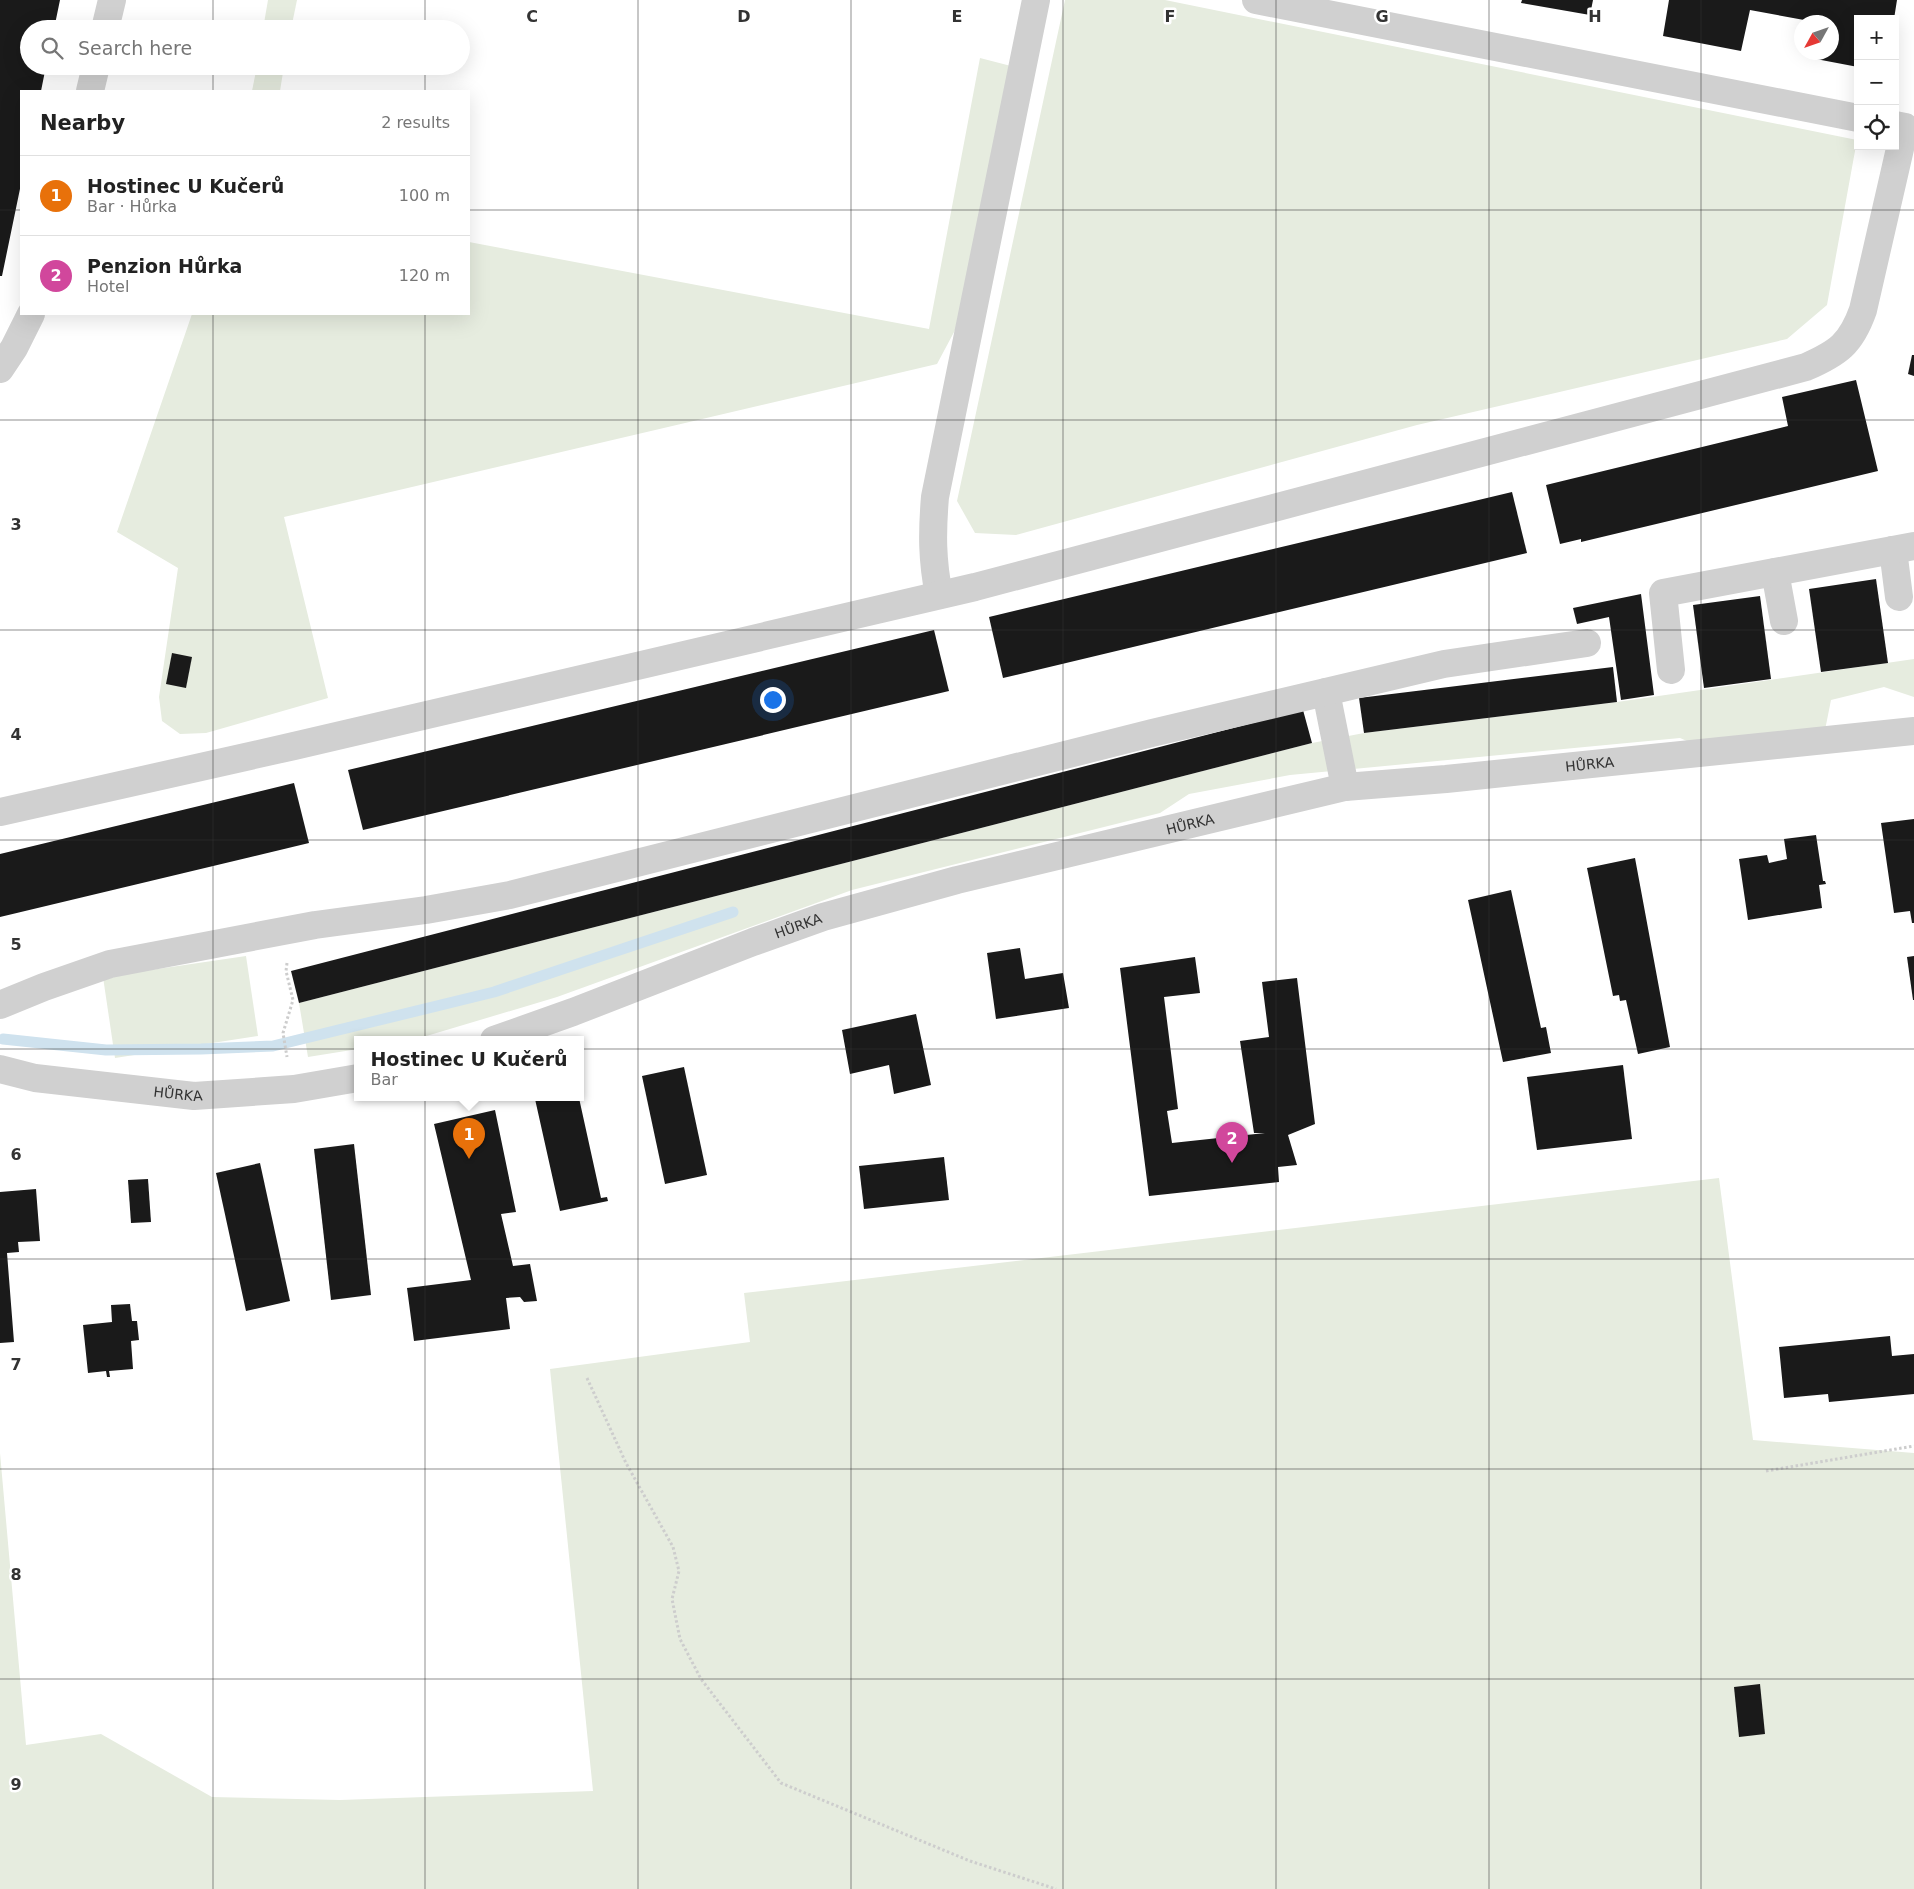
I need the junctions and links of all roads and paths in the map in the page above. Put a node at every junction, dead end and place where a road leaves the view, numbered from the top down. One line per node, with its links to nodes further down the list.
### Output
1 (112, 0): 4 (street)
2 (1036, 0): 13 (street)
3 (1256, 0): 7 (street)
4 (107, 20)
5 (94, 75): 6 (street)
6 (90, 90)
7 (1854, 117)
8 (1899, 126): 13 (street)
9 (30, 315): 10 (street)
10 (0, 369)
11 (1903, 548): 12 (street); 14 (street)
12 (1775, 572): 15 (street); 17 (street)
13 (939, 595): 21 (street)
14 (1899, 597)
15 (1784, 621)
16 (1587, 643): 18 (street)
17 (1671, 670)
18 (1326, 692): 20 (street); 22 (street)
19 (1914, 731): 20 (street, HŮRKA)
20 (1345, 787): 24 (street, HŮRKA)
21 (0, 812)
22 (285, 931): 23 (street); 25 (path)
23 (0, 1005)
24 (505, 1036)
25 (288, 1058)
26 (0, 1069): 27 (street, HŮRKA)
27 (354, 1079)
28 (587, 1378): 31 (path)
29 (1914, 1446): 30 (path)
30 (1766, 1471)
31 (1056, 1889)

